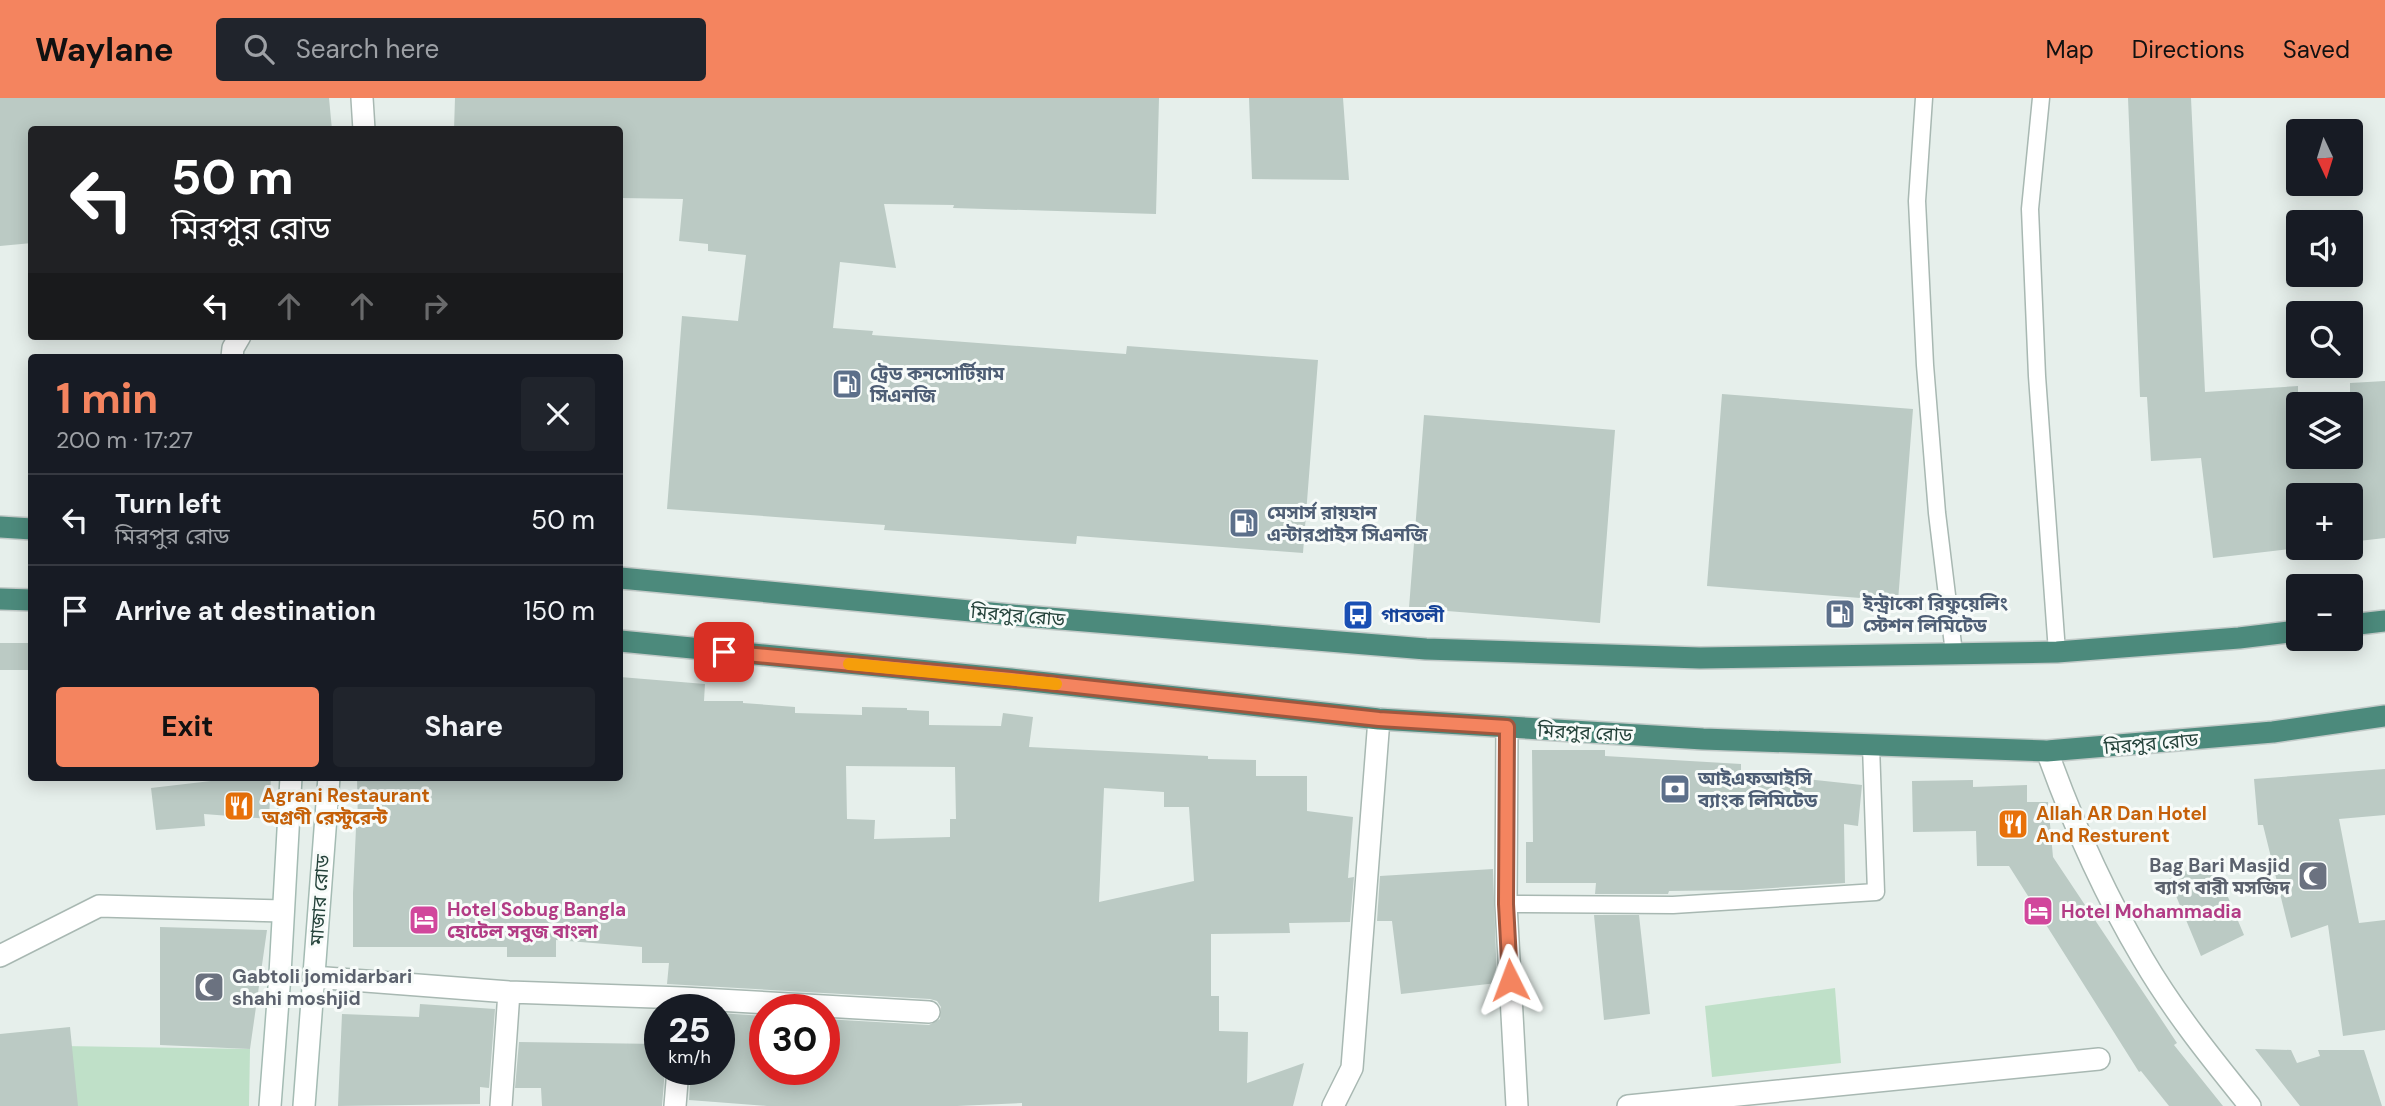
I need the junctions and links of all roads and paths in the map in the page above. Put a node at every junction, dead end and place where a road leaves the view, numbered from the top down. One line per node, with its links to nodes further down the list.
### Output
1 (362, 98): 4 (street)
2 (1924, 98): 15 (lane)
3 (2040, 98): 14 (lane)
4 (364, 126)
5 (0, 527): 6 (highway)
6 (28, 529)
7 (623, 579): 15 (highway, মিরপুর রোড)
8 (0, 599): 9 (highway)
9 (28, 600)
10 (2385, 621): 11 (highway)
11 (2363, 624)
12 (2286, 632): 14 (highway, মিরপুর রোড)
13 (623, 641): 17 (highway, মিরপুর রোড)
14 (2057, 652): 15 (highway, মিরপুর রোড)
15 (1954, 653)
16 (2385, 716): 20 (highway, মিরপুর রোড)
17 (1379, 719): 18 (highway, মিরপুর রোড); 37 (street)
18 (1507, 727): 19 (highway, মিরপুর রোড); 23 (street)
19 (1871, 745): 20 (highway, মিরপুর রোড); 23 (lane)
20 (2047, 751): 40 (street)
21 (291, 781): 24 (street, মাজার রোড)
22 (329, 781): 26 (street, মাজার রোড)
23 (1506, 904): 38 (street)
24 (283, 911): 25 (street); 33 (street, মাজার রোড)
25 (0, 956)
26 (313, 977): 27 (street); 34 (street, মাজার রোড)
27 (509, 992): 28 (street); 35 (street)
28 (644, 1001)
29 (735, 1006): 30 (street)
30 (929, 1012)
31 (2099, 1059): 39 (street)
32 (677, 1085): 36 (street)
33 (270, 1106)
34 (304, 1106)
35 (501, 1106)
36 (675, 1106)
37 (1333, 1106)
38 (1517, 1106)
39 (1628, 1106)
40 (2250, 1106)

